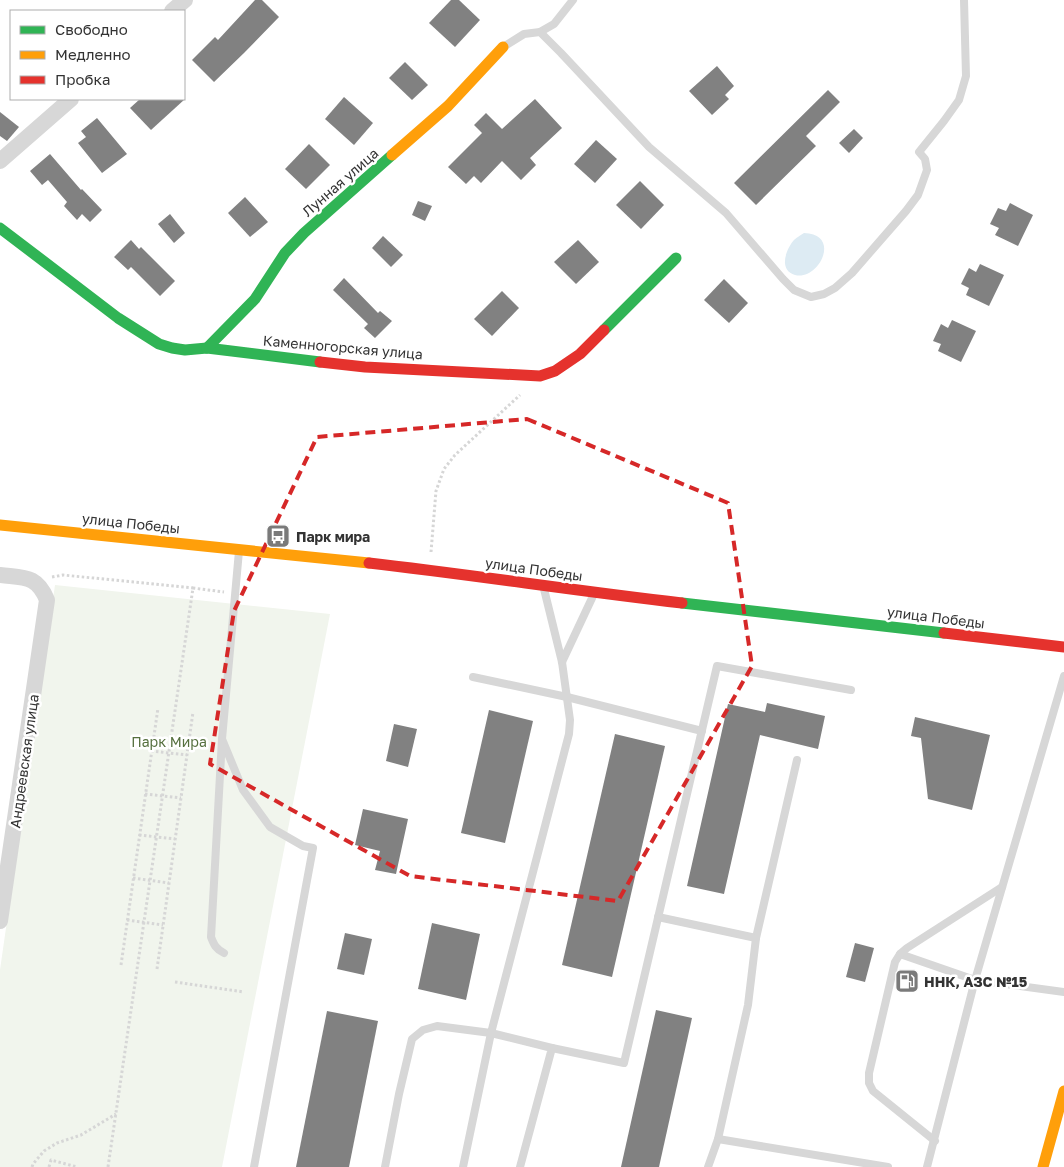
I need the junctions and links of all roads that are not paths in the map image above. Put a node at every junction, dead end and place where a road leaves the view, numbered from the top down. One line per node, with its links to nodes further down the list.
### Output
1 (185, 0): 4 (street)
2 (573, 0): 5 (lane)
3 (964, 0): 5 (lane)
4 (173, 10)
5 (540, 32): 6 (lane)
6 (503, 47): 11 (street, Лунная улица)
7 (70, 100): 8 (street)
8 (3, 159)
9 (0, 228): 11 (street, Каменногорская улица)
10 (676, 258): 11 (street, Каменногорская улица)
11 (207, 348)
12 (0, 525): 13 (street, улица Победы)
13 (239, 549): 15 (street, улица Победы); 24 (lane)
14 (0, 575): 28 (street, Андреевская улица)
15 (543, 585): 16 (street, улица Победы); 18 (lane)
16 (594, 593): 17 (street, улица Победы); 18 (lane)
17 (1064, 647)
18 (562, 662): 22 (lane)
19 (1064, 676): 26 (lane)
20 (473, 677): 22 (lane)
21 (852, 690): 23 (lane)
22 (567, 697): 23 (lane); 34 (lane)
23 (702, 731): 27 (lane)
24 (222, 739): 30 (lane); 39 (lane)
25 (797, 760): 29 (lane)
26 (1002, 887): 31 (lane); 32 (lane)
27 (658, 917): 29 (lane); 35 (lane)
28 (0, 921)
29 (756, 938): 37 (lane)
30 (224, 953)
31 (900, 954): 32 (lane); 38 (lane)
32 (975, 980): 33 (lane); 38 (lane)
33 (1064, 992)
34 (491, 1033): 35 (lane); 40 (lane); 41 (lane)
35 (552, 1048): 42 (lane)
36 (1064, 1091): 46 (street)
37 (718, 1139): 43 (lane); 44 (lane)
38 (935, 1141): 45 (lane)
39 (254, 1167)
40 (385, 1167)
41 (463, 1167)
42 (520, 1167)
43 (708, 1167)
44 (888, 1167)
45 (927, 1167)
46 (1043, 1167)

